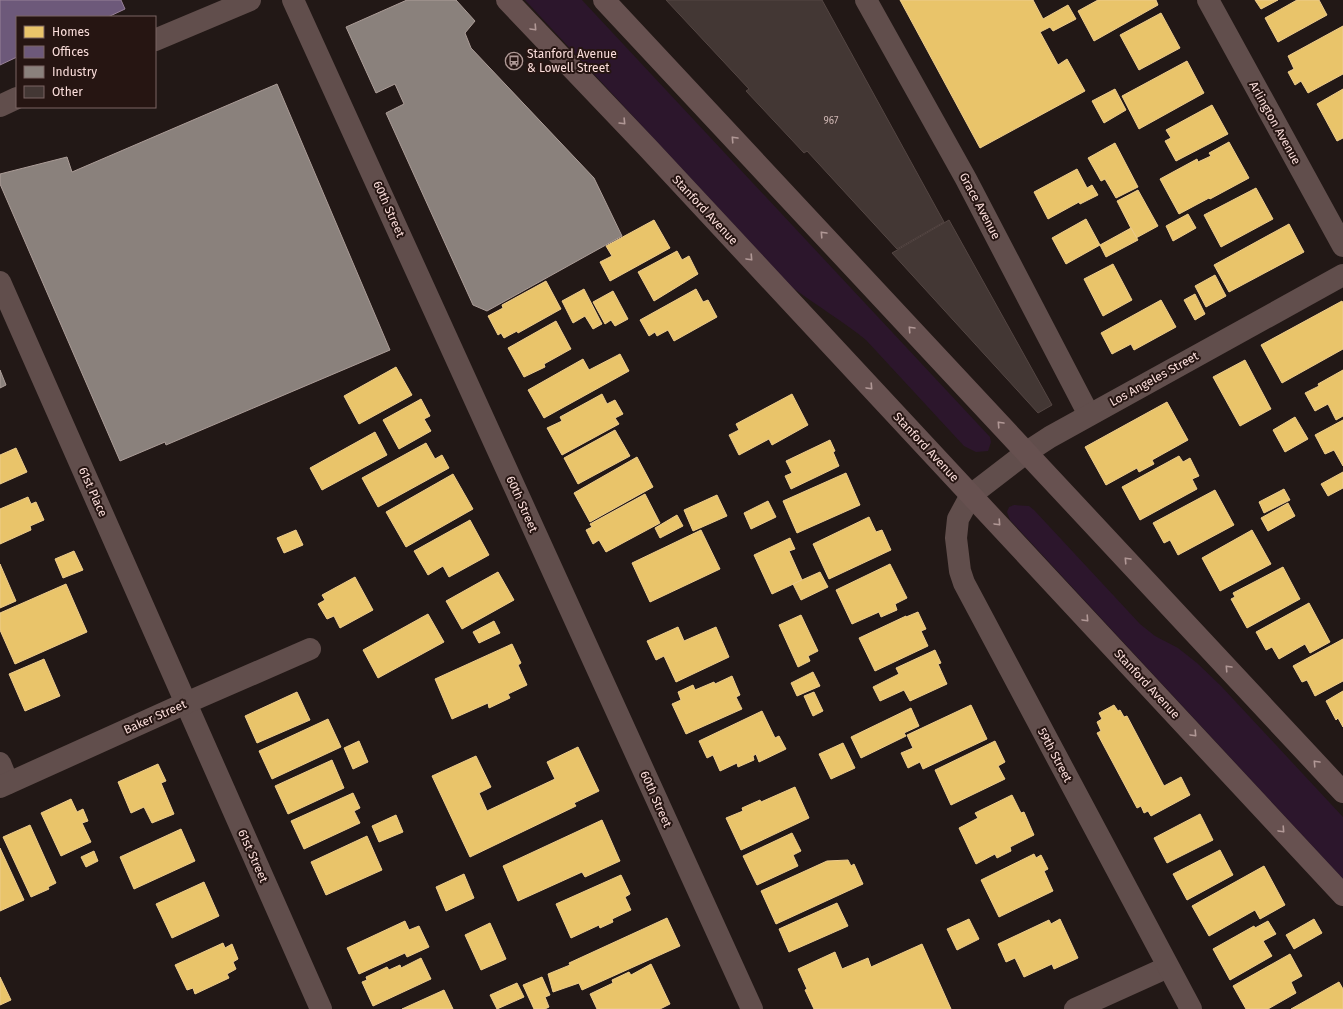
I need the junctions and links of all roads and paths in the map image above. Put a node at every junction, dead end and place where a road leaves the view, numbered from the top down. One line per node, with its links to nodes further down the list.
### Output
1 (250, 0): 7 (street)
2 (293, 0): 24 (street, 60th Street)
3 (507, 0): 15 (main road, Stanford Avenue, one-way to 15)
4 (604, 0): 14 (main road, one-way to 4)
5 (866, 0): 13 (street, Grace Avenue)
6 (1208, 0): 10 (street, Arlington Avenue)
7 (156, 40)
8 (16, 98): 9 (street)
9 (0, 106)
10 (1343, 246)
11 (1343, 275): 13 (street, Los Angeles Street)
12 (0, 282): 17 (street, 61st Place)
13 (1089, 414): 14 (street, Los Angeles Street)
14 (1027, 452): 15 (street, Los Angeles Street); 20 (main road, one-way to 14)
15 (971, 495): 21 (main road, Stanford Avenue, one-way to 21); 22 (street, 59th Street)
16 (310, 649): 17 (street, Baker Street)
17 (186, 703): 19 (street, Baker Street); 23 (street, 61st Street)
18 (0, 763): 19 (street)
19 (4, 785)
20 (1343, 792)
21 (1343, 895)
22 (1168, 967): 25 (street); 26 (street, 59th Street)
23 (321, 1009)
24 (752, 1009)
25 (1075, 1009)
26 (1191, 1009)

